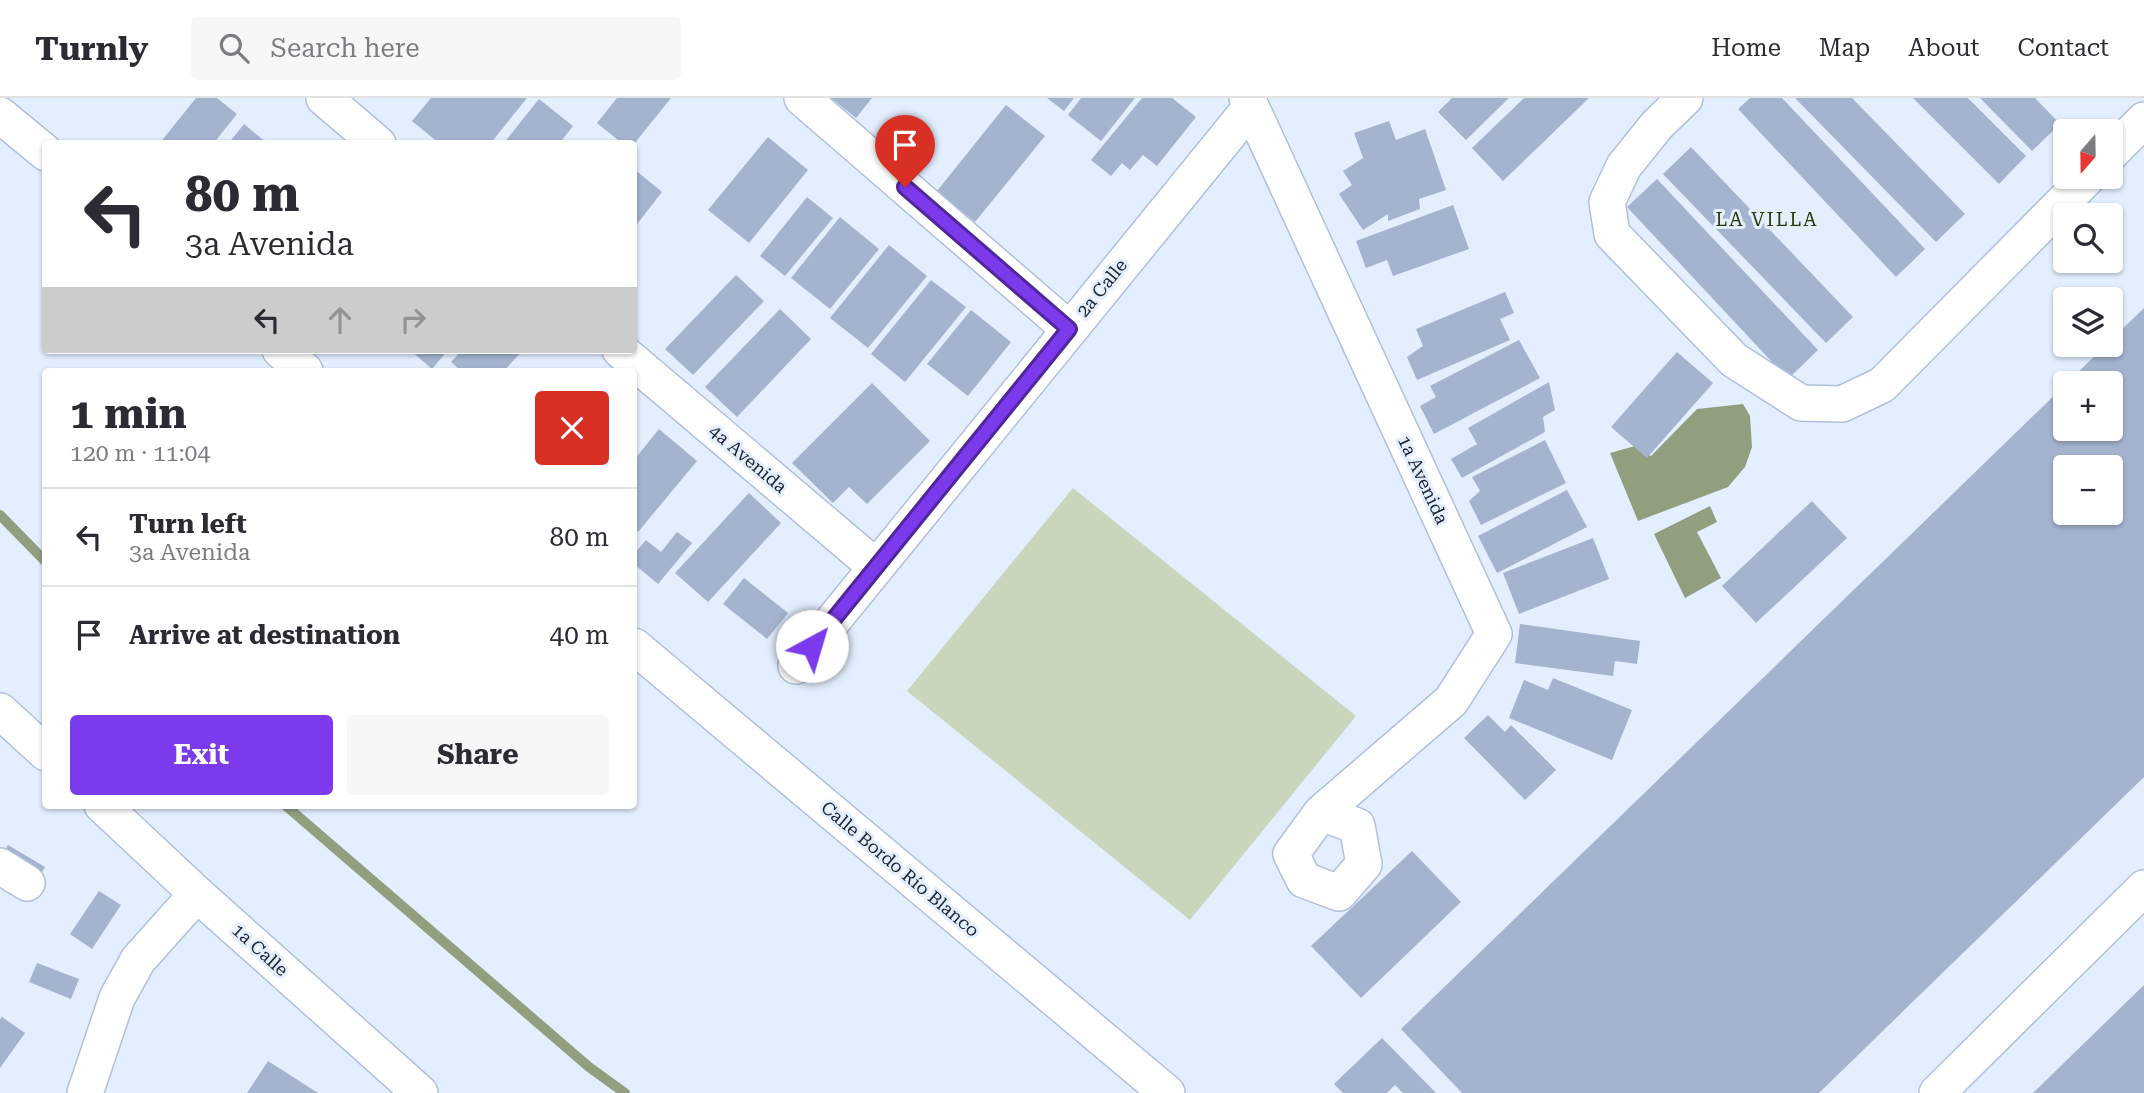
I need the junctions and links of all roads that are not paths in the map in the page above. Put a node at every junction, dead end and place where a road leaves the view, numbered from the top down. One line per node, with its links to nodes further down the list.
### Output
1 (324, 98): 7 (street)
2 (802, 98): 11 (street)
3 (1685, 98): 10 (street)
4 (1249, 102): 11 (street, 2a Calle); 21 (street, 1a Avenida)
5 (0, 115): 9 (street)
6 (2144, 120): 8 (street)
7 (373, 140)
8 (2123, 141)
9 (42, 150)
10 (2076, 189)
11 (1069, 329): 15 (street, 2a Calle)
12 (285, 354): 14 (street)
13 (625, 354): 15 (street, 4a Avenida)
14 (301, 368)
15 (876, 567): 17 (street, 2a Calle)
16 (637, 649): 26 (street, Calle Bordo Río Blanco)
17 (796, 666)
18 (0, 711): 19 (street)
19 (42, 749)
20 (106, 809): 23 (street, 1a Calle)
21 (1321, 813)
22 (2144, 888): 27 (street)
23 (197, 894): 24 (street, 1a Calle); 25 (street)
24 (406, 1088)
25 (85, 1093)
26 (1167, 1093)
27 (1937, 1093)

